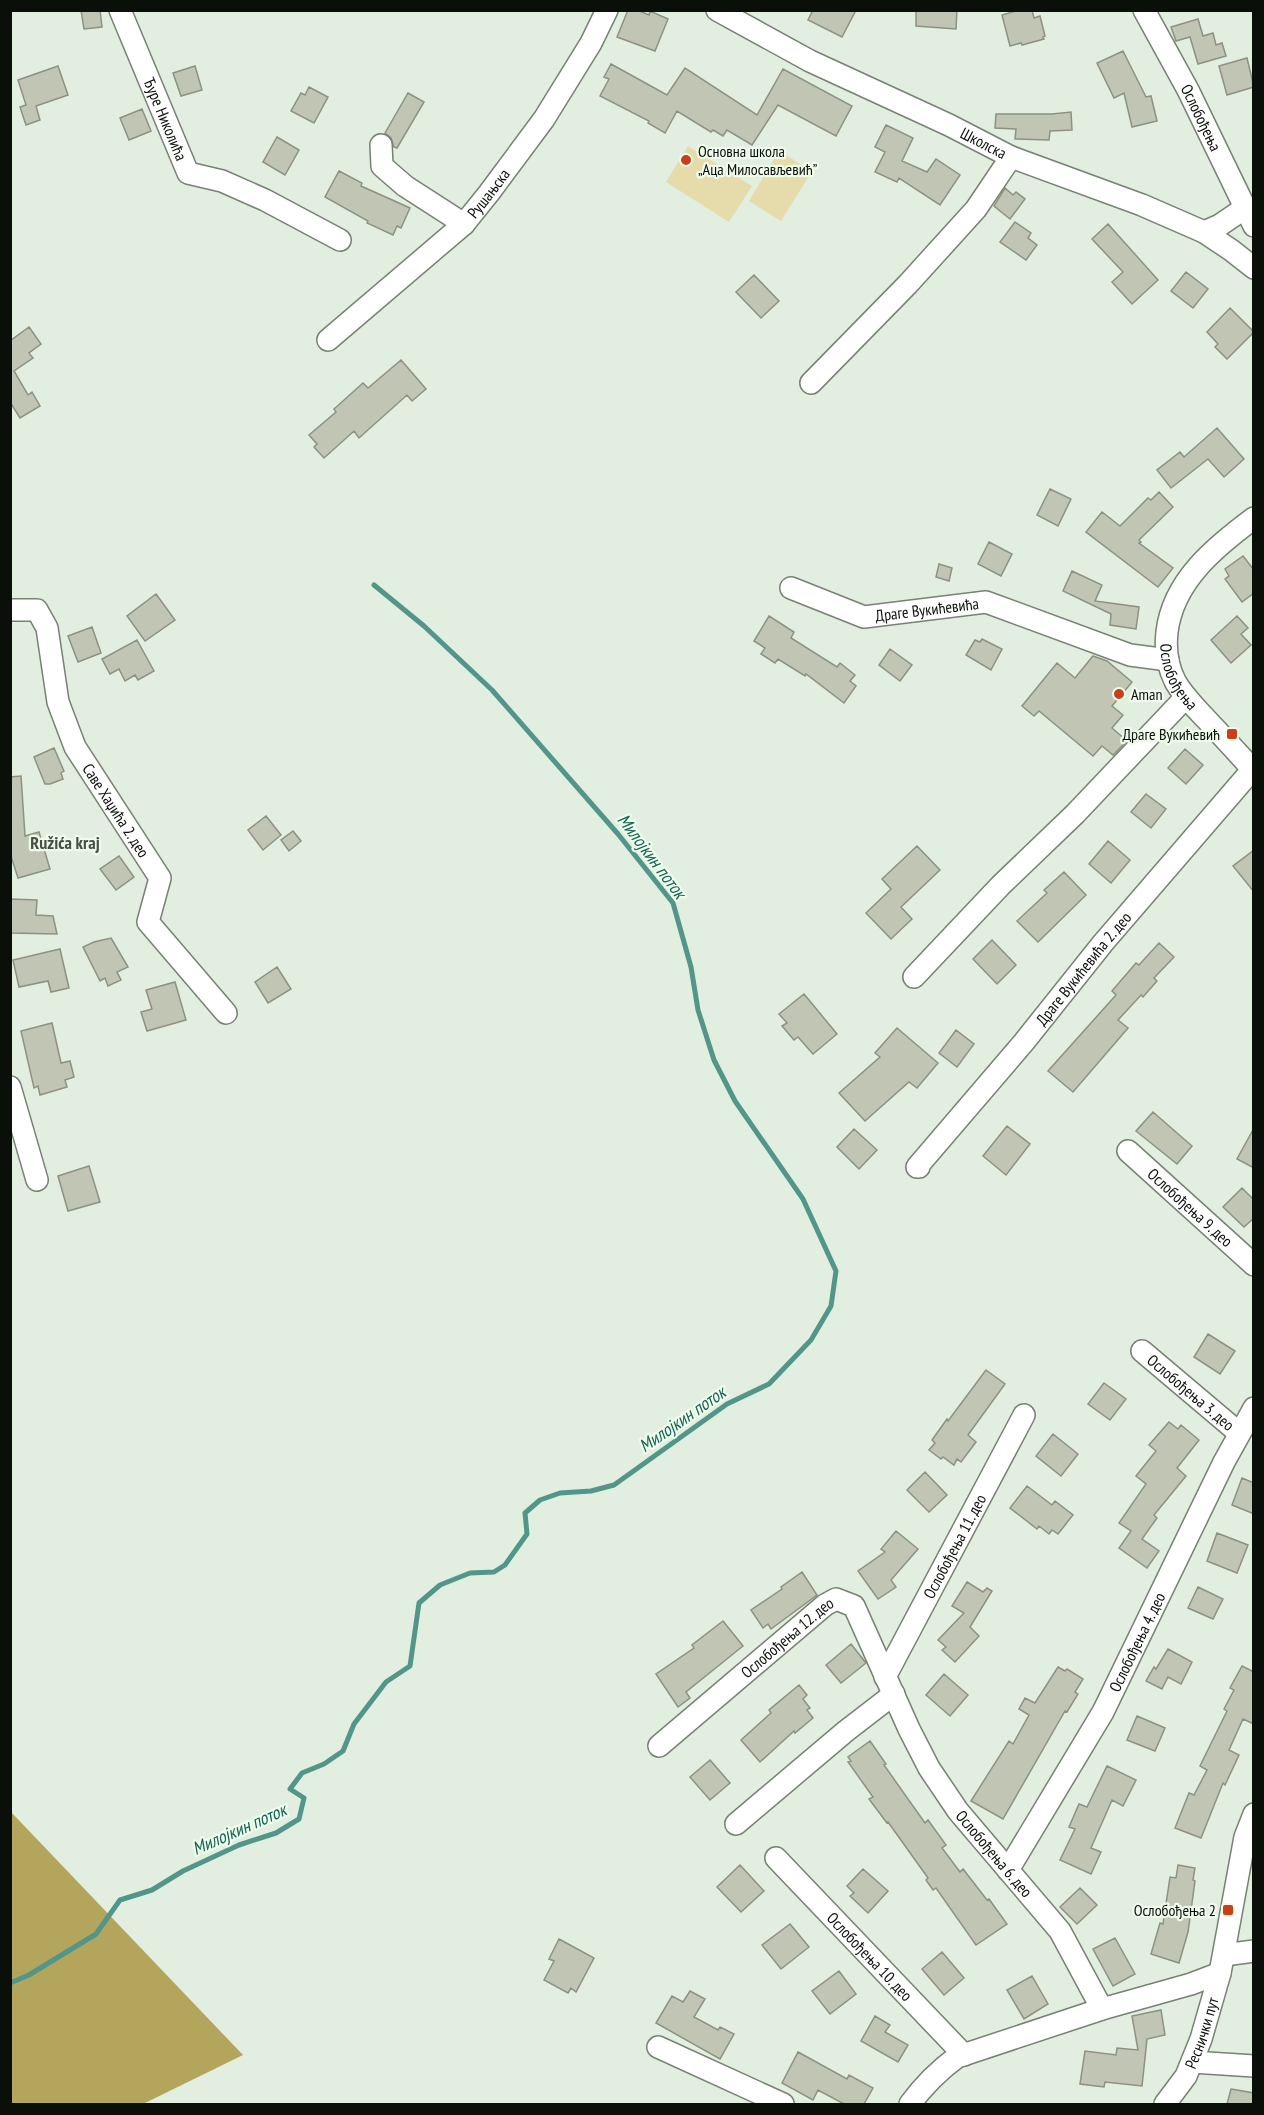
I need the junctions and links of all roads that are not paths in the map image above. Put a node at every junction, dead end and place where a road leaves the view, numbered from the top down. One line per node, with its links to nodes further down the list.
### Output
1 (120, 10): 10 (street, Ђуре Николића)
2 (606, 10): 8 (street, Рушањска)
3 (717, 10): 6 (street, Школска)
4 (1144, 10): 7 (street, Ослобођења)
5 (381, 145): 8 (street)
6 (1011, 157): 9 (street, Школска); 13 (street)
7 (1249, 217): 9 (street)
8 (464, 224): 12 (street, Рушањска)
9 (1204, 232): 11 (street, Школска)
10 (340, 240)
11 (1254, 268)
12 (328, 340)
13 (811, 383)
14 (1254, 518): 17 (street, Ослобођења)
15 (791, 588): 17 (street, Драге Вукићевића)
16 (10, 610): 21 (street, Саве Хаџића 2. део)
17 (1168, 660): 18 (street, Ослобођења)
18 (1186, 697): 19 (street, Ослобођења); 20 (street)
19 (1253, 771): 24 (street, Драге Вукићевића 2. део)
20 (914, 977)
21 (226, 1013)
22 (10, 1087): 25 (street)
23 (1128, 1151): 26 (street, Ослобођења 9. део)
24 (919, 1167)
25 (37, 1180)
26 (1254, 1265)
27 (1142, 1351): 30 (street, Ослобођења 3. део)
28 (1254, 1408): 30 (street, Ослобођења 4. део)
29 (1024, 1415): 31 (street, Ослобођења 11. део)
30 (1239, 1433): 36 (street, Ослобођења 4. део)
31 (890, 1686): 32 (street, Ослобођења 12. део); 34 (street); 36 (street, Ослобођења 6. део)
32 (659, 1746)
33 (1254, 1814): 38 (street)
34 (736, 1824)
35 (777, 1858): 41 (street, Ослобођења 10. део)
36 (1008, 1870): 39 (street, Ослобођења 6. део)
37 (1254, 1951): 38 (street)
38 (1222, 1964): 39 (street); 42 (street, Реснички пут)
39 (1102, 2008): 41 (street)
40 (658, 2048): 44 (street)
41 (964, 2055): 45 (street)
42 (1192, 2062): 43 (street); 46 (street, Реснички пут)
43 (1254, 2066)
44 (783, 2104)
45 (910, 2104)
46 (1165, 2104)

